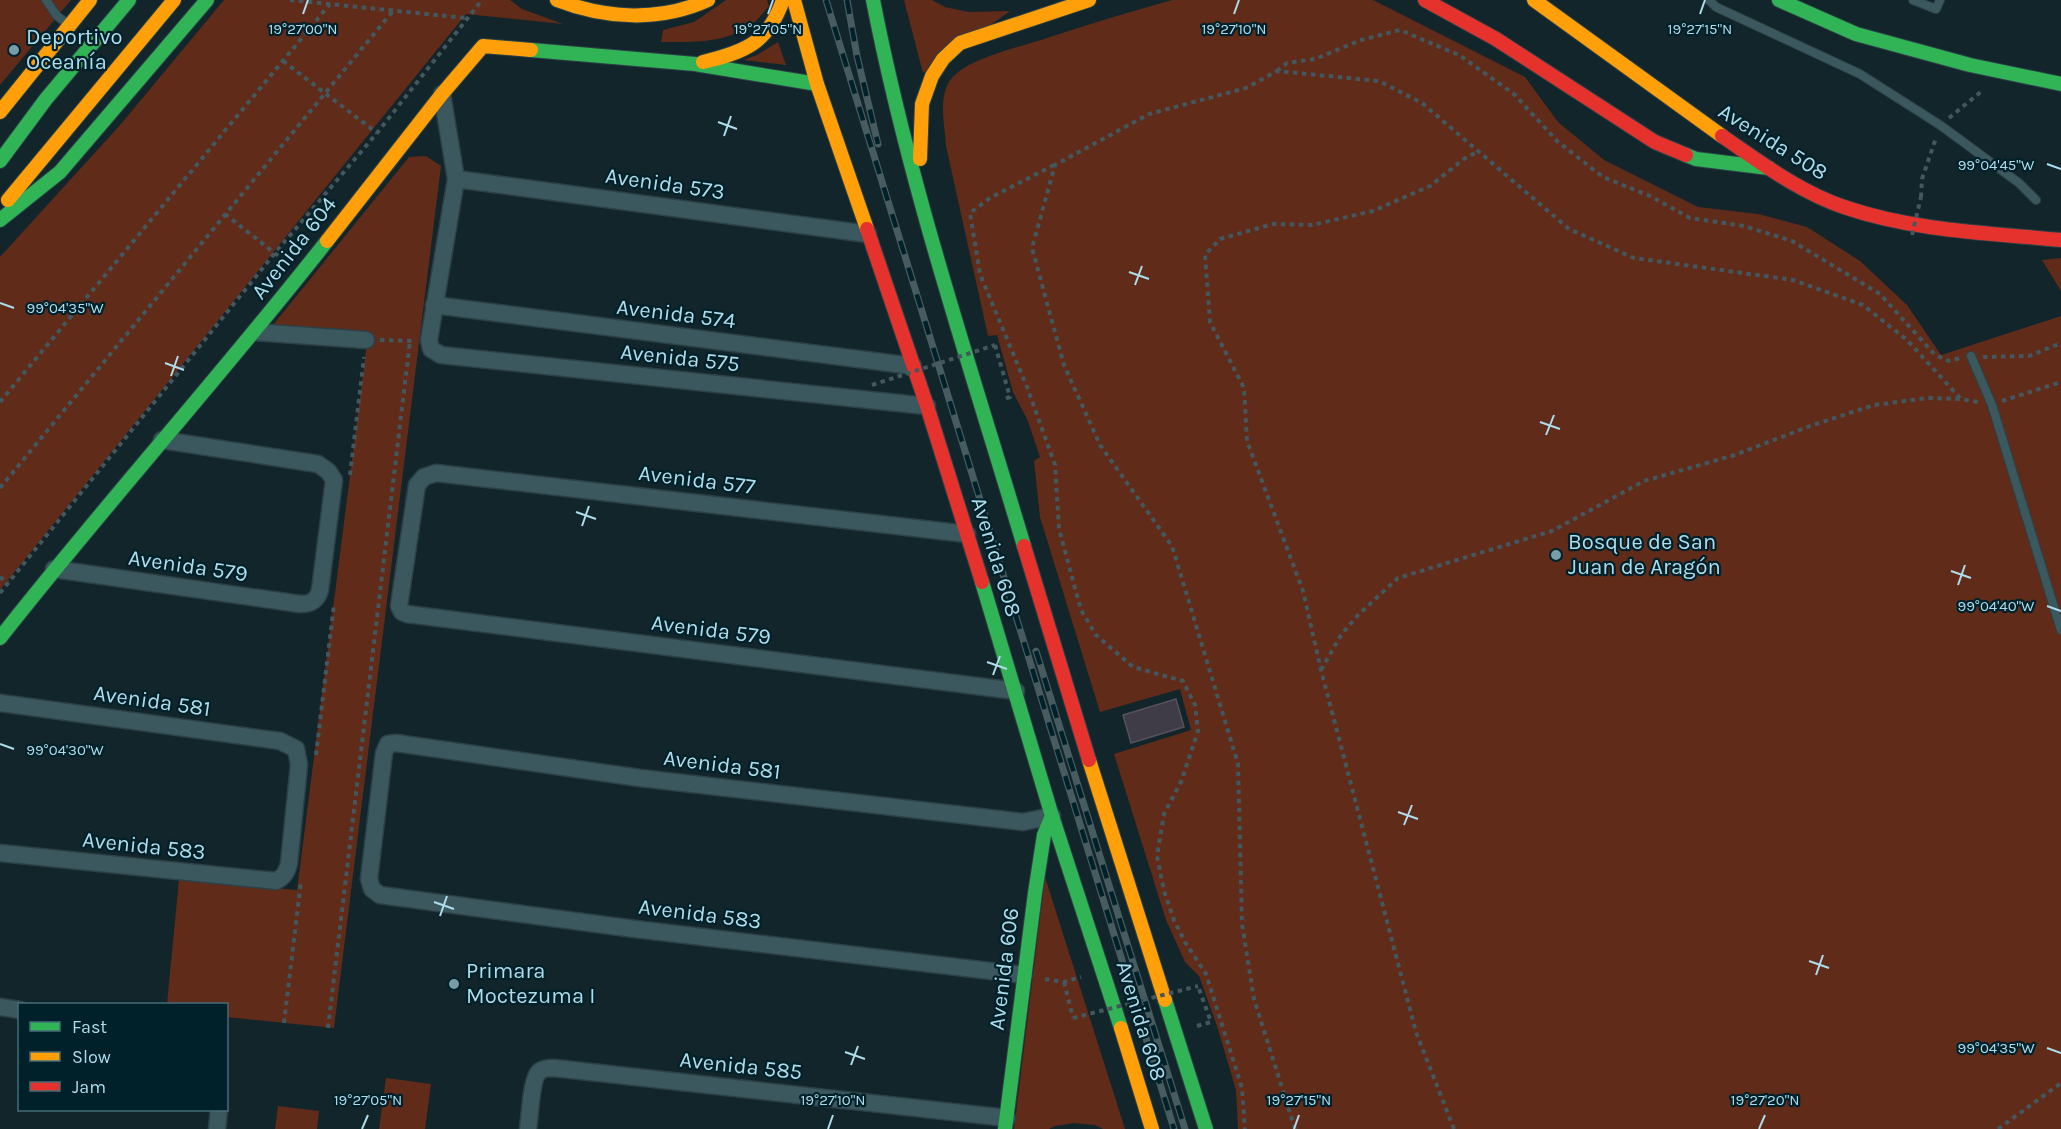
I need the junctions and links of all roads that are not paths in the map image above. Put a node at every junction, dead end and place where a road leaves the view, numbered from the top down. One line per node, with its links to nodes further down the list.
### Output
1 (46, 0): 18 (lane)
2 (90, 0): 18 (main road)
3 (129, 0): 23 (main road)
4 (174, 0): 31 (main road)
5 (207, 0): 32 (main road)
6 (557, 0): 7 (main road)
7 (708, 0)
8 (783, 0): 19 (main road, Avenida 604)
9 (795, 0): 20 (main road, Avenida 608)
10 (873, 0): 29 (main road, Avenida 608)
11 (1089, 0): 29 (main road)
12 (1425, 0): 27 (main road)
13 (1534, 0): 27 (main road, Avenida 508)
14 (1709, 0): 30 (lane)
15 (1780, 0): 21 (main road)
16 (1913, 0): 17 (lane)
17 (1940, 0)
18 (69, 25): 24 (main road)
19 (695, 64): 20 (main road, Avenida 604); 22 (main road, Avenida 604)
20 (817, 84): 33 (main road, Avenida 608)
21 (2061, 84)
22 (442, 94): 28 (street); 36 (main road, Avenida 604)
23 (46, 99): 25 (main road); 26 (main road)
24 (0, 112)
25 (9, 123)
26 (0, 161)
27 (1769, 168): 34 (main road, Avenida 508)
28 (456, 179): 33 (street, Avenida 573); 35 (street)
29 (918, 195): 61 (main road, Avenida 608)
30 (2036, 200)
31 (0, 210)
32 (0, 220)
33 (868, 234): 39 (main road, Avenida 608)
34 (2061, 240)
35 (434, 305): 39 (street, Avenida 574); 40 (street, Avenida 575)
36 (255, 332): 37 (street); 41 (main road, Avenida 604)
37 (366, 340)
38 (1971, 356): 45 (lane)
39 (913, 366): 40 (main road, Avenida 608)
40 (927, 406): 42 (main road, Avenida 608)
41 (162, 440): 43 (main road, Avenida 604); 43 (street, Avenida 579)
42 (967, 534): 44 (street, Avenida 577); 47 (main road, Avenida 608)
43 (54, 569): 46 (main road, Avenida 604)
44 (402, 612): 47 (street, Avenida 579)
45 (2061, 630)
46 (0, 638)
47 (1016, 691): 49 (main road, Avenida 608)
48 (0, 702): 51 (street, Avenida 581)
49 (1052, 816): 52 (street, Avenida 581); 53 (main road, Avenida 606); 60 (main road, Avenida 608)
50 (0, 854): 51 (street, Avenida 583)
51 (282, 878)
52 (372, 889): 53 (street, Avenida 583)
53 (1025, 972): 57 (main road, Avenida 606)
54 (0, 1007): 55 (street)
55 (18, 1010)
56 (219, 1111): 58 (street)
57 (1006, 1124): 59 (street, Avenida 585)
58 (217, 1129)
59 (528, 1129)
60 (1152, 1129)
61 (1206, 1129)

